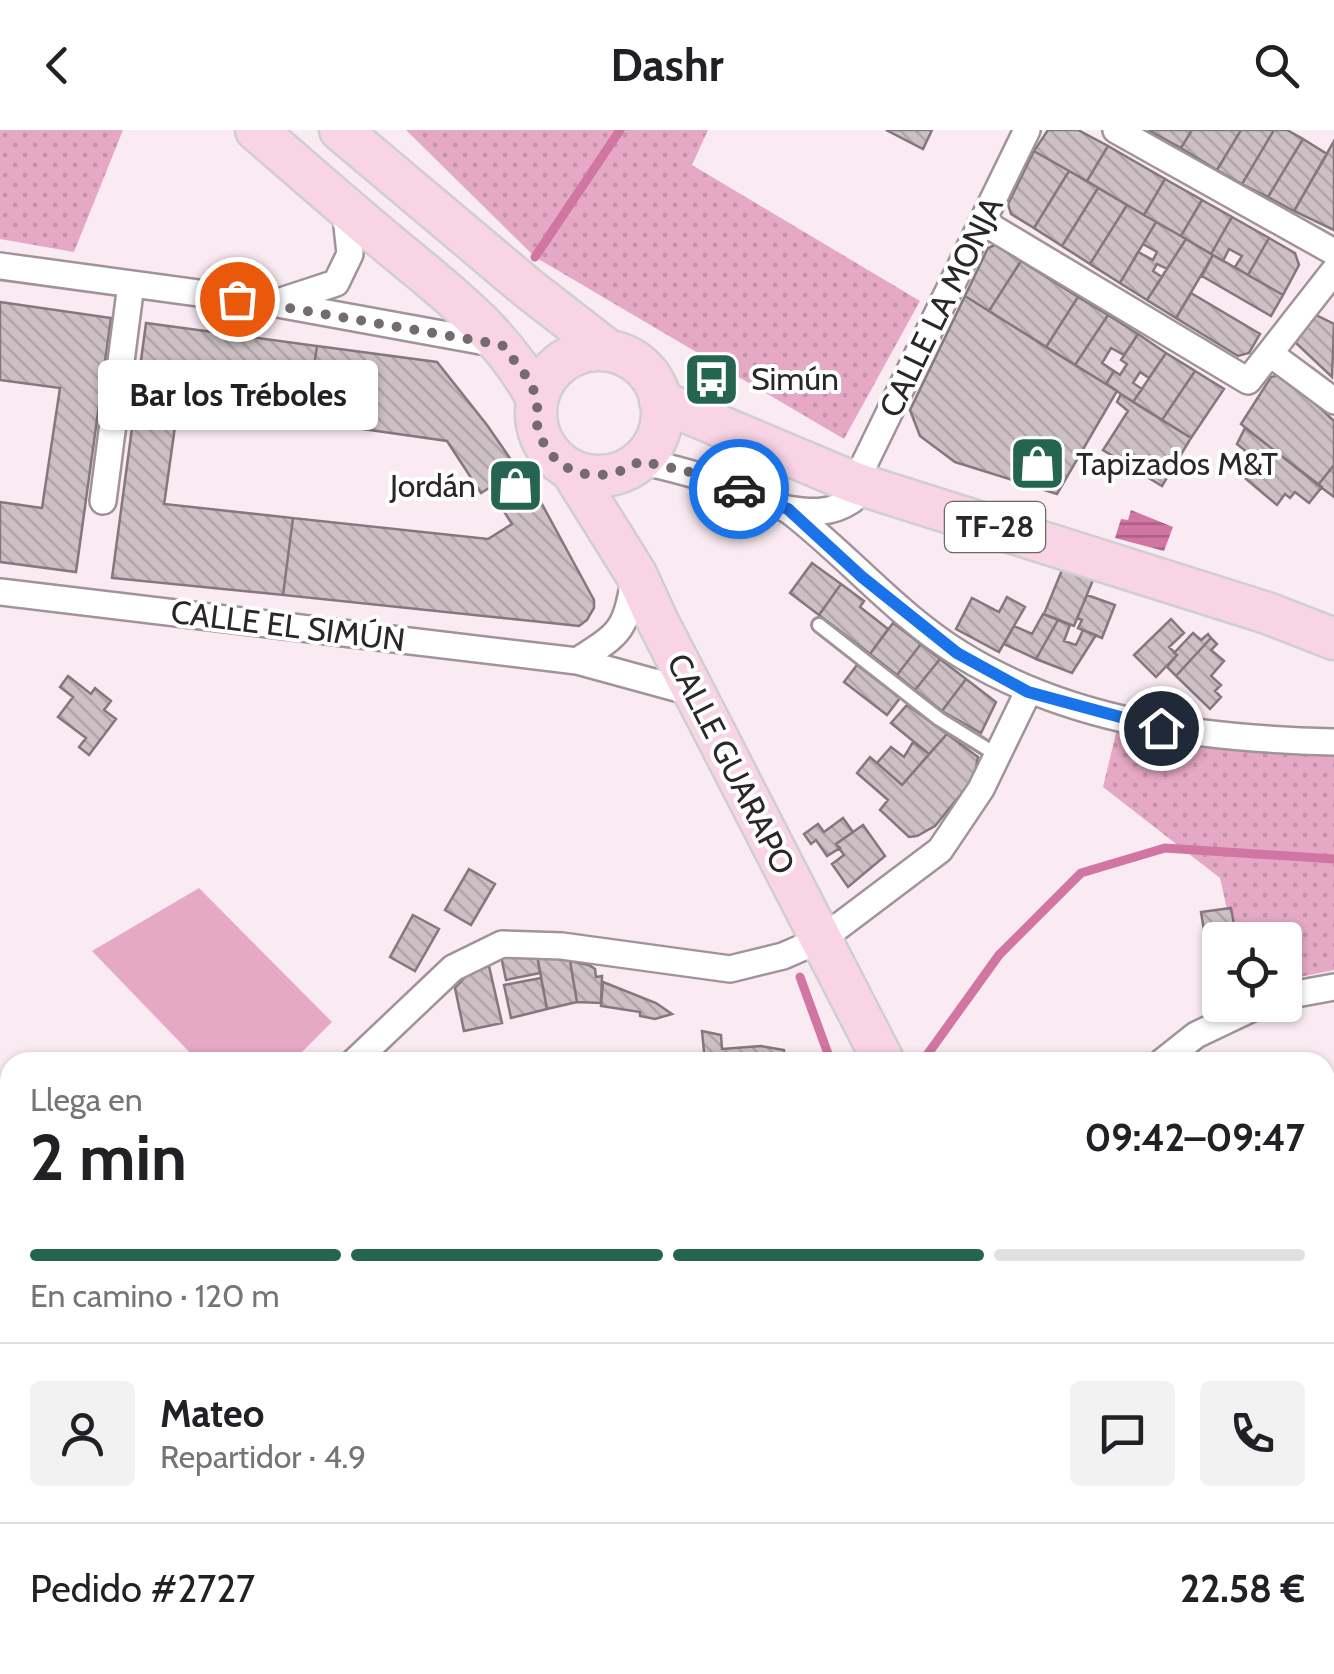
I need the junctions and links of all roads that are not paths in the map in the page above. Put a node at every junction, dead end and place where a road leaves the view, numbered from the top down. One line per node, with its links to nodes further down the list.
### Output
1 (256, 130): 5 (main road)
2 (340, 130): 13 (main road)
3 (1027, 130): 6 (street, CALLE LA MONJA)
4 (1116, 130): 7 (street)
5 (345, 207): 11 (street); 12 (main road)
6 (983, 222): 14 (street); 20 (street, CALLE LA MONJA)
7 (1334, 252)
8 (0, 266): 9 (street)
9 (131, 284): 11 (street); 21 (street)
10 (1328, 287): 14 (street)
11 (272, 304): 12 (street)
12 (502, 345): 15 (main road)
13 (609, 351): 15 (main road); 17 (main road)
14 (1272, 354): 16 (street)
15 (537, 399): 19 (main road)
16 (1334, 401)
17 (660, 402): 18 (main road); 20 (main road, TF-28)
18 (640, 461): 19 (main road); 22 (street)
19 (571, 470): 23 (main road, CALLE GUARAPO)
20 (855, 483): 22 (street); 26 (main road, TF-28)
21 (103, 501)
22 (788, 509): 28 (street)
23 (636, 574): 27 (street); 29 (main road, CALLE GUARAPO)
24 (0, 592): 27 (street, CALLE EL SIMÚN)
25 (819, 625): 31 (lane)
26 (1334, 639)
27 (577, 661): 29 (street, CALLE EL SIMÚN)
28 (1028, 692): 30 (street); 31 (street)
29 (694, 693): 32 (main road, CALLE GUARAPO)
30 (1334, 742)
31 (997, 755): 32 (street)
32 (822, 939): 36 (street); 37 (main road, CALLE GUARAPO)
33 (1334, 987): 34 (street)
34 (1302, 993)
35 (1222, 1022): 38 (street)
36 (365, 1052)
37 (878, 1052)
38 (1174, 1052)

